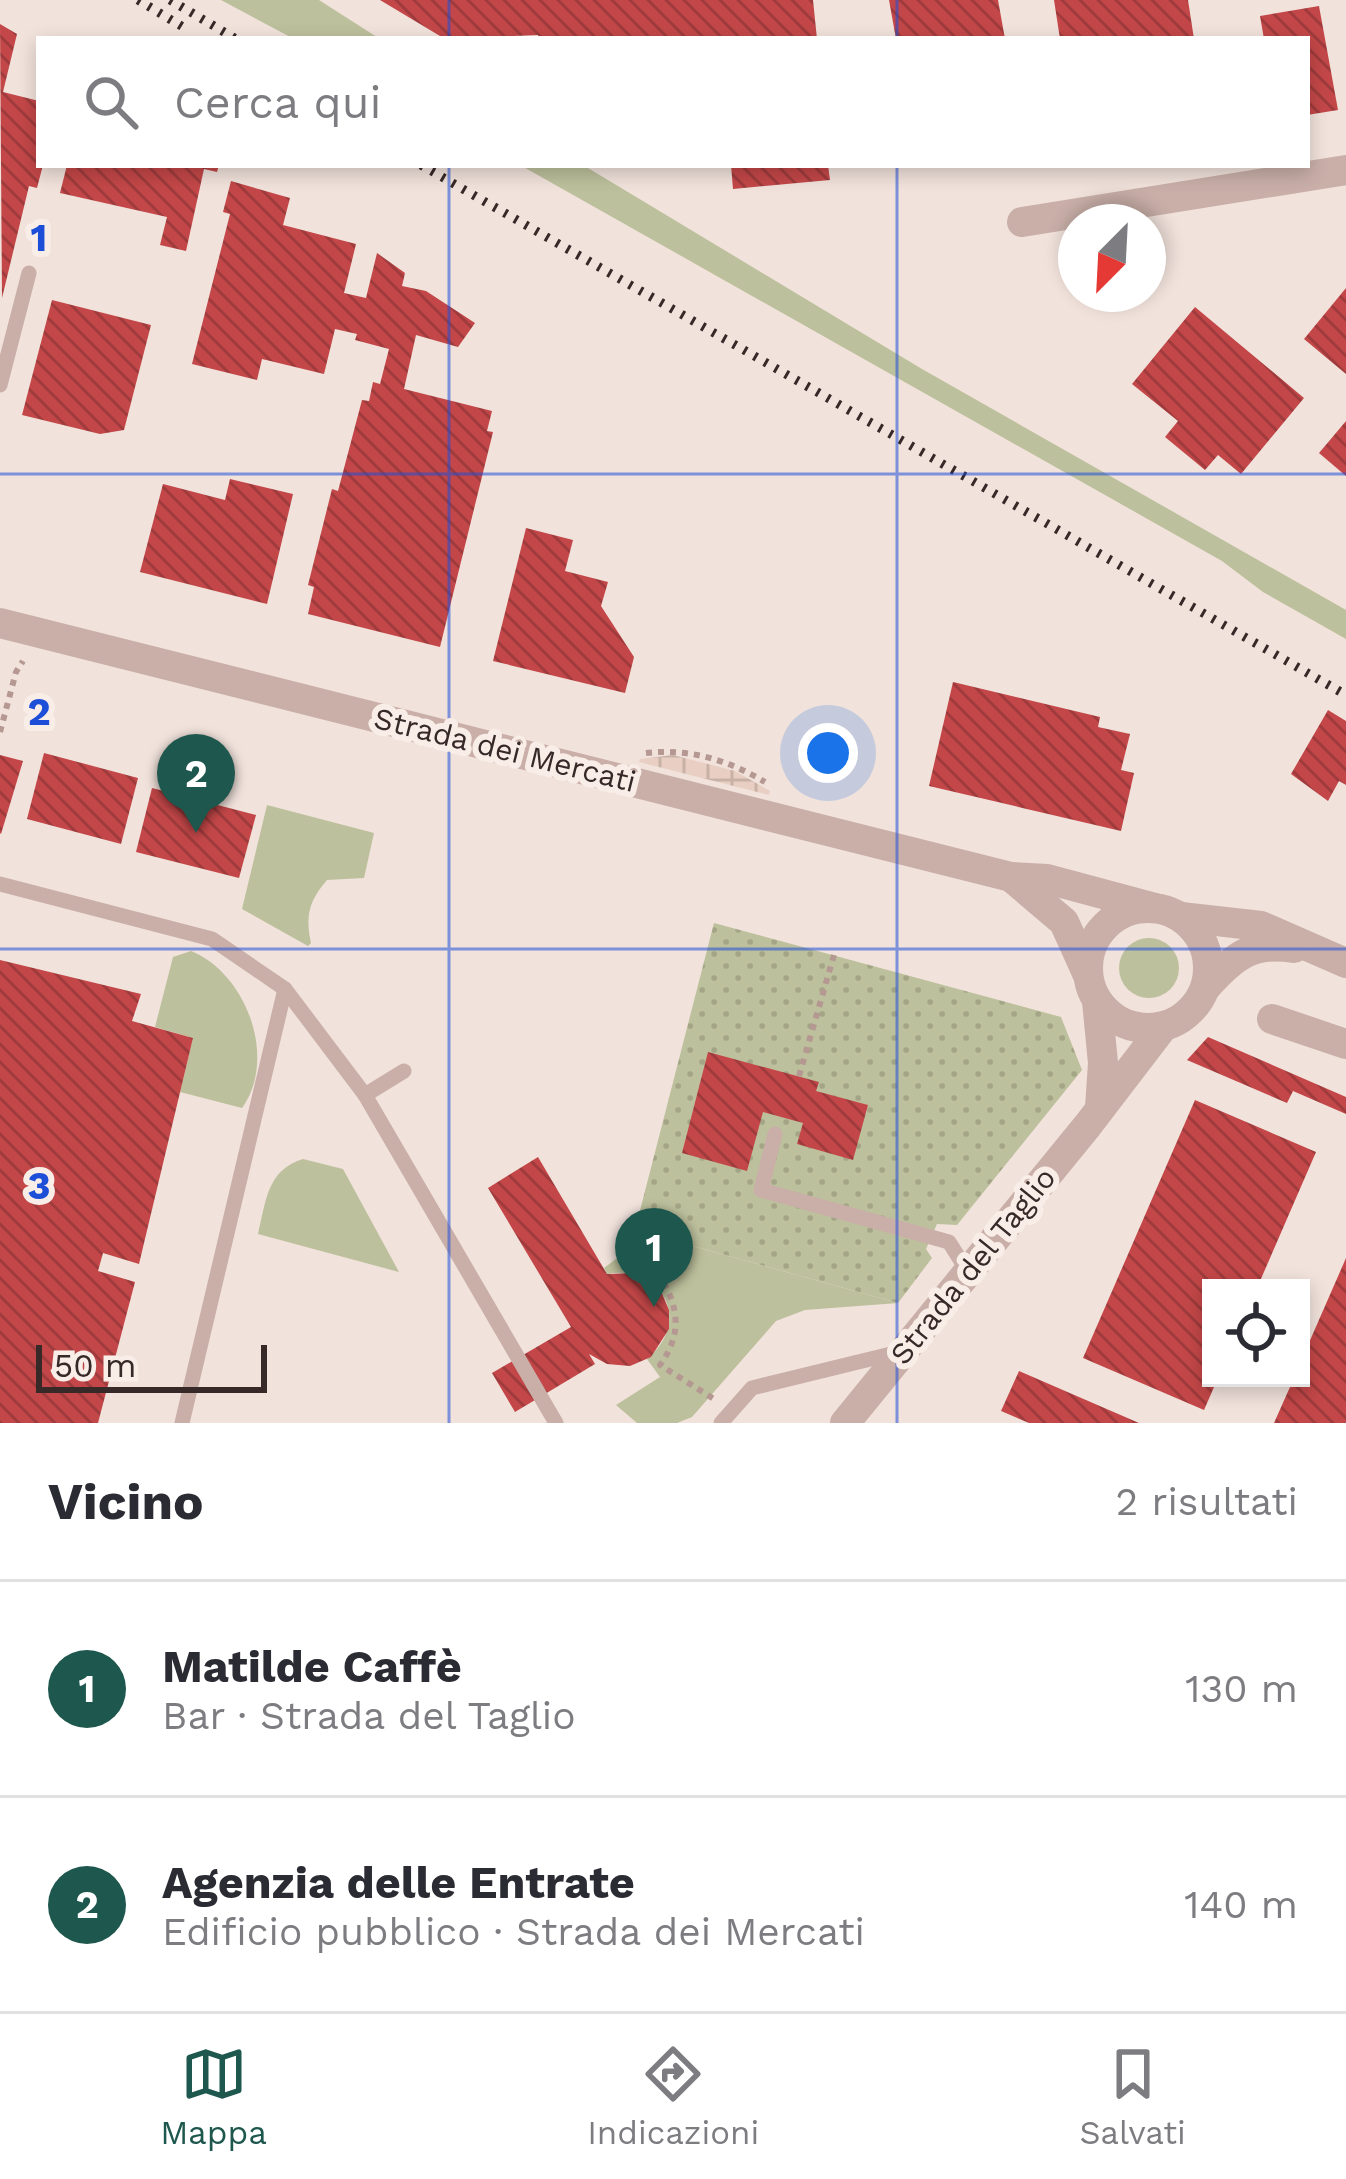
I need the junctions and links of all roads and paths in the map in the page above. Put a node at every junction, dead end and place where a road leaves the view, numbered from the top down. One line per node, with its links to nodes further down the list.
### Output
1 (1346, 170): 2 (street)
2 (1022, 222)
3 (28, 273): 4 (lane)
4 (0, 385)
5 (0, 623): 6 (street, Strada dei Mercati)
6 (1011, 877): 8 (street, Strada dei Mercati); 13 (street, Strada dei Mercati)
7 (0, 884): 14 (lane)
8 (1168, 913): 9 (street, Strada dei Mercati); 12 (street); 13 (street)
9 (1315, 951): 11 (street, Strada dei Mercati); 12 (street, Strada dei Mercati)
10 (834, 955): 19 (path)
11 (1346, 963)
12 (1207, 986): 16 (street, Strada dei Mercati)
13 (1093, 988): 16 (street); 21 (street)
14 (285, 989): 20 (lane); 27 (lane)
15 (1272, 1019): 17 (street)
16 (1162, 1028): 21 (street, Strada del Taglio)
17 (1346, 1044)
18 (404, 1071): 20 (lane)
19 (799, 1076)
20 (365, 1095): 28 (lane)
21 (1100, 1108): 23 (street, Strada del Taglio)
22 (775, 1134): 23 (lane)
23 (968, 1272): 25 (street, Strada del Taglio)
24 (654, 1283): 26 (path)
25 (904, 1351): 26 (lane); 29 (street, Strada del Taglio)
26 (727, 1417)
27 (182, 1423)
28 (556, 1423)
29 (845, 1423)

